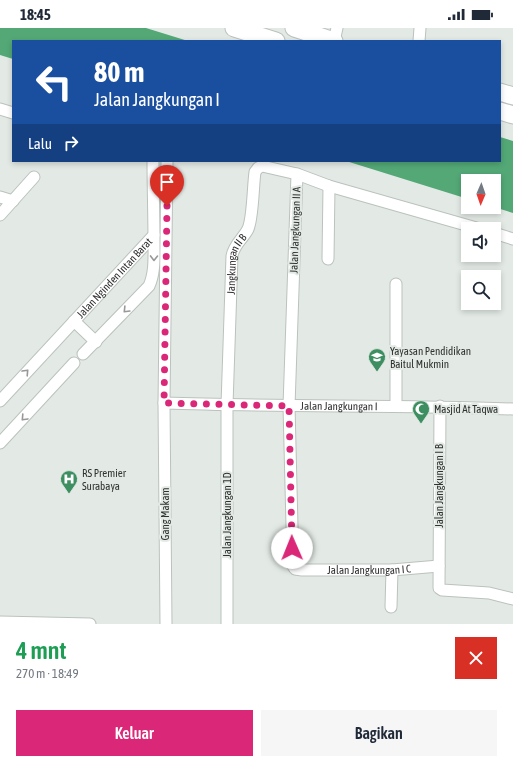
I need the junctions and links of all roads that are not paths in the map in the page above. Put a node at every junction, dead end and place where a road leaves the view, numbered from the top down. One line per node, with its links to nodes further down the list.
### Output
1 (234, 28): 5 (main road)
2 (294, 28): 6 (main road)
3 (337, 28): 7 (street)
4 (420, 28): 8 (street)
5 (273, 40)
6 (331, 40)
7 (334, 40)
8 (419, 40)
9 (501, 92): 10 (main road)
10 (513, 96)
11 (0, 109): 13 (street)
12 (501, 111): 14 (main road)
13 (12, 113)
14 (513, 116)
15 (153, 162): 24 (street)
16 (167, 162): 34 (street)
17 (297, 174): 19 (street, Jalan Jangkungan II A); 35 (street, Jangkungan II B); 36 (street, Jalan Jangkungan II A)
18 (34, 176): 21 (street)
19 (329, 186): 23 (street, Jalan Jangkungan II A); 27 (street)
20 (0, 197): 21 (street)
21 (13, 201): 22 (street)
22 (0, 215)
23 (461, 223)
24 (154, 235): 29 (street, Jalan Nginden Intan Barat); 30 (street, one-way to 30)
25 (501, 235): 26 (street)
26 (513, 239)
27 (328, 259)
28 (396, 284): 37 (street)
29 (74, 320): 30 (street, Jalan Nginden Intan Barat); 33 (street, Jalan Nginden Intan Barat, one-way to 29)
30 (96, 342): 31 (street)
31 (83, 354)
32 (74, 363): 40 (street, one-way to 40)
33 (0, 401)
34 (164, 403): 35 (street, Jalan Jangkungan I); 49 (street, Gang Makam)
35 (227, 405): 36 (street, Jalan Jangkungan I); 50 (street, Jalan Jangkungan 1D)
36 (289, 406): 37 (street, Jalan Jangkungan I); 42 (street, Jalan Jangkungan I C)
37 (396, 406): 38 (street, Jalan Jangkungan I)
38 (440, 406): 39 (street, Jalan Jangkungan I); 41 (street, Jalan Jangkungan I B)
39 (513, 409)
40 (0, 443)
41 (439, 566): 42 (street, Jalan Jangkungan I C); 43 (street, Jalan Jangkungan I B)
42 (392, 570): 44 (street)
43 (513, 599)
44 (391, 607)
45 (0, 622): 46 (street)
46 (26, 623): 47 (street)
47 (77, 624): 48 (street)
48 (90, 624)
49 (166, 624)
50 (227, 624)

